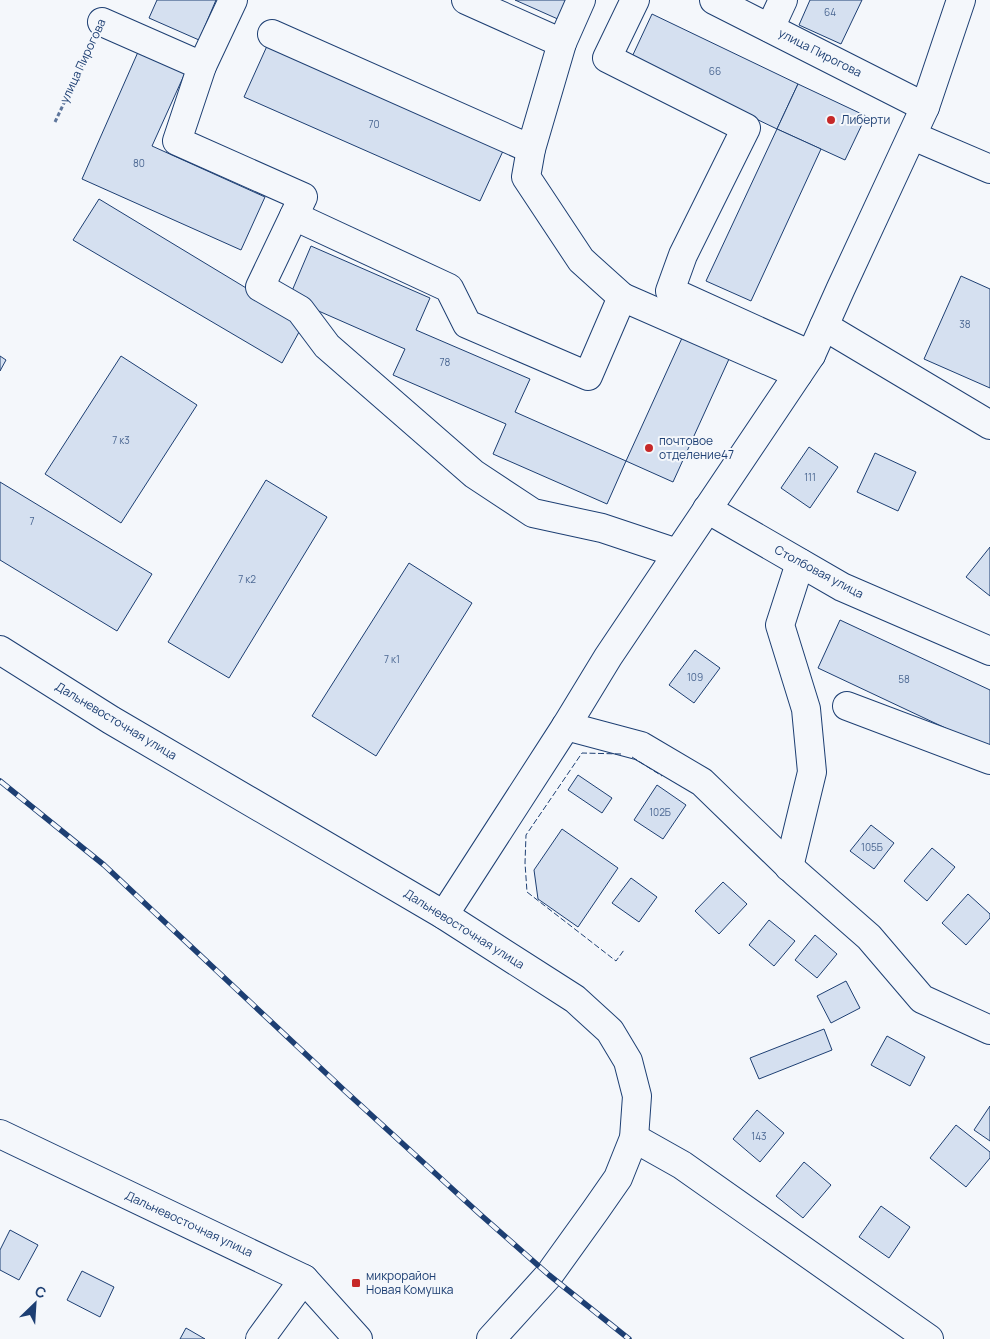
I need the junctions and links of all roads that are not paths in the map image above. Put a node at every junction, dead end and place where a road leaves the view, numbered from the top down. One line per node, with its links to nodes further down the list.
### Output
1 (233, 0): 12 (street)
2 (466, 0): 11 (street)
3 (581, 0): 11 (street)
4 (635, 0): 20 (street)
5 (714, 0): 9 (street, улица Пирогова)
6 (783, 0): 9 (street)
7 (961, 0): 13 (street)
8 (102, 22): 12 (street)
9 (770, 28): 13 (street, улица Пирогова)
10 (272, 34): 15 (street)
11 (562, 43): 15 (street)
12 (202, 66): 17 (street)
13 (926, 107): 14 (street)
14 (913, 136): 16 (street); 19 (street)
15 (531, 150): 18 (street)
16 (990, 169)
17 (294, 216): 18 (street); 23 (street)
18 (622, 297): 20 (street)
19 (824, 326): 20 (street); 21 (street)
20 (804, 365): 22 (street)
21 (990, 425)
22 (707, 509): 23 (street); 24 (street, Столбовая улица)
23 (677, 553): 28 (street)
24 (800, 563): 26 (street, Столбовая улица); 30 (street)
25 (0, 650): 31 (street, Дальневосточная улица)
26 (990, 651)
27 (847, 706): 29 (street)
28 (566, 726): 30 (street); 31 (street)
29 (990, 760)
30 (789, 867): 32 (street)
31 (444, 914): 34 (street, Дальневосточная улица)
32 (990, 1030)
33 (0, 1134): 35 (street, Дальневосточная улица)
34 (634, 1138): 38 (street, Дальневосточная улица); 39 (street)
35 (304, 1279): 36 (street); 37 (street, Дальневосточная улица)
36 (260, 1339)
37 (358, 1339)
38 (491, 1339)
39 (929, 1339)

